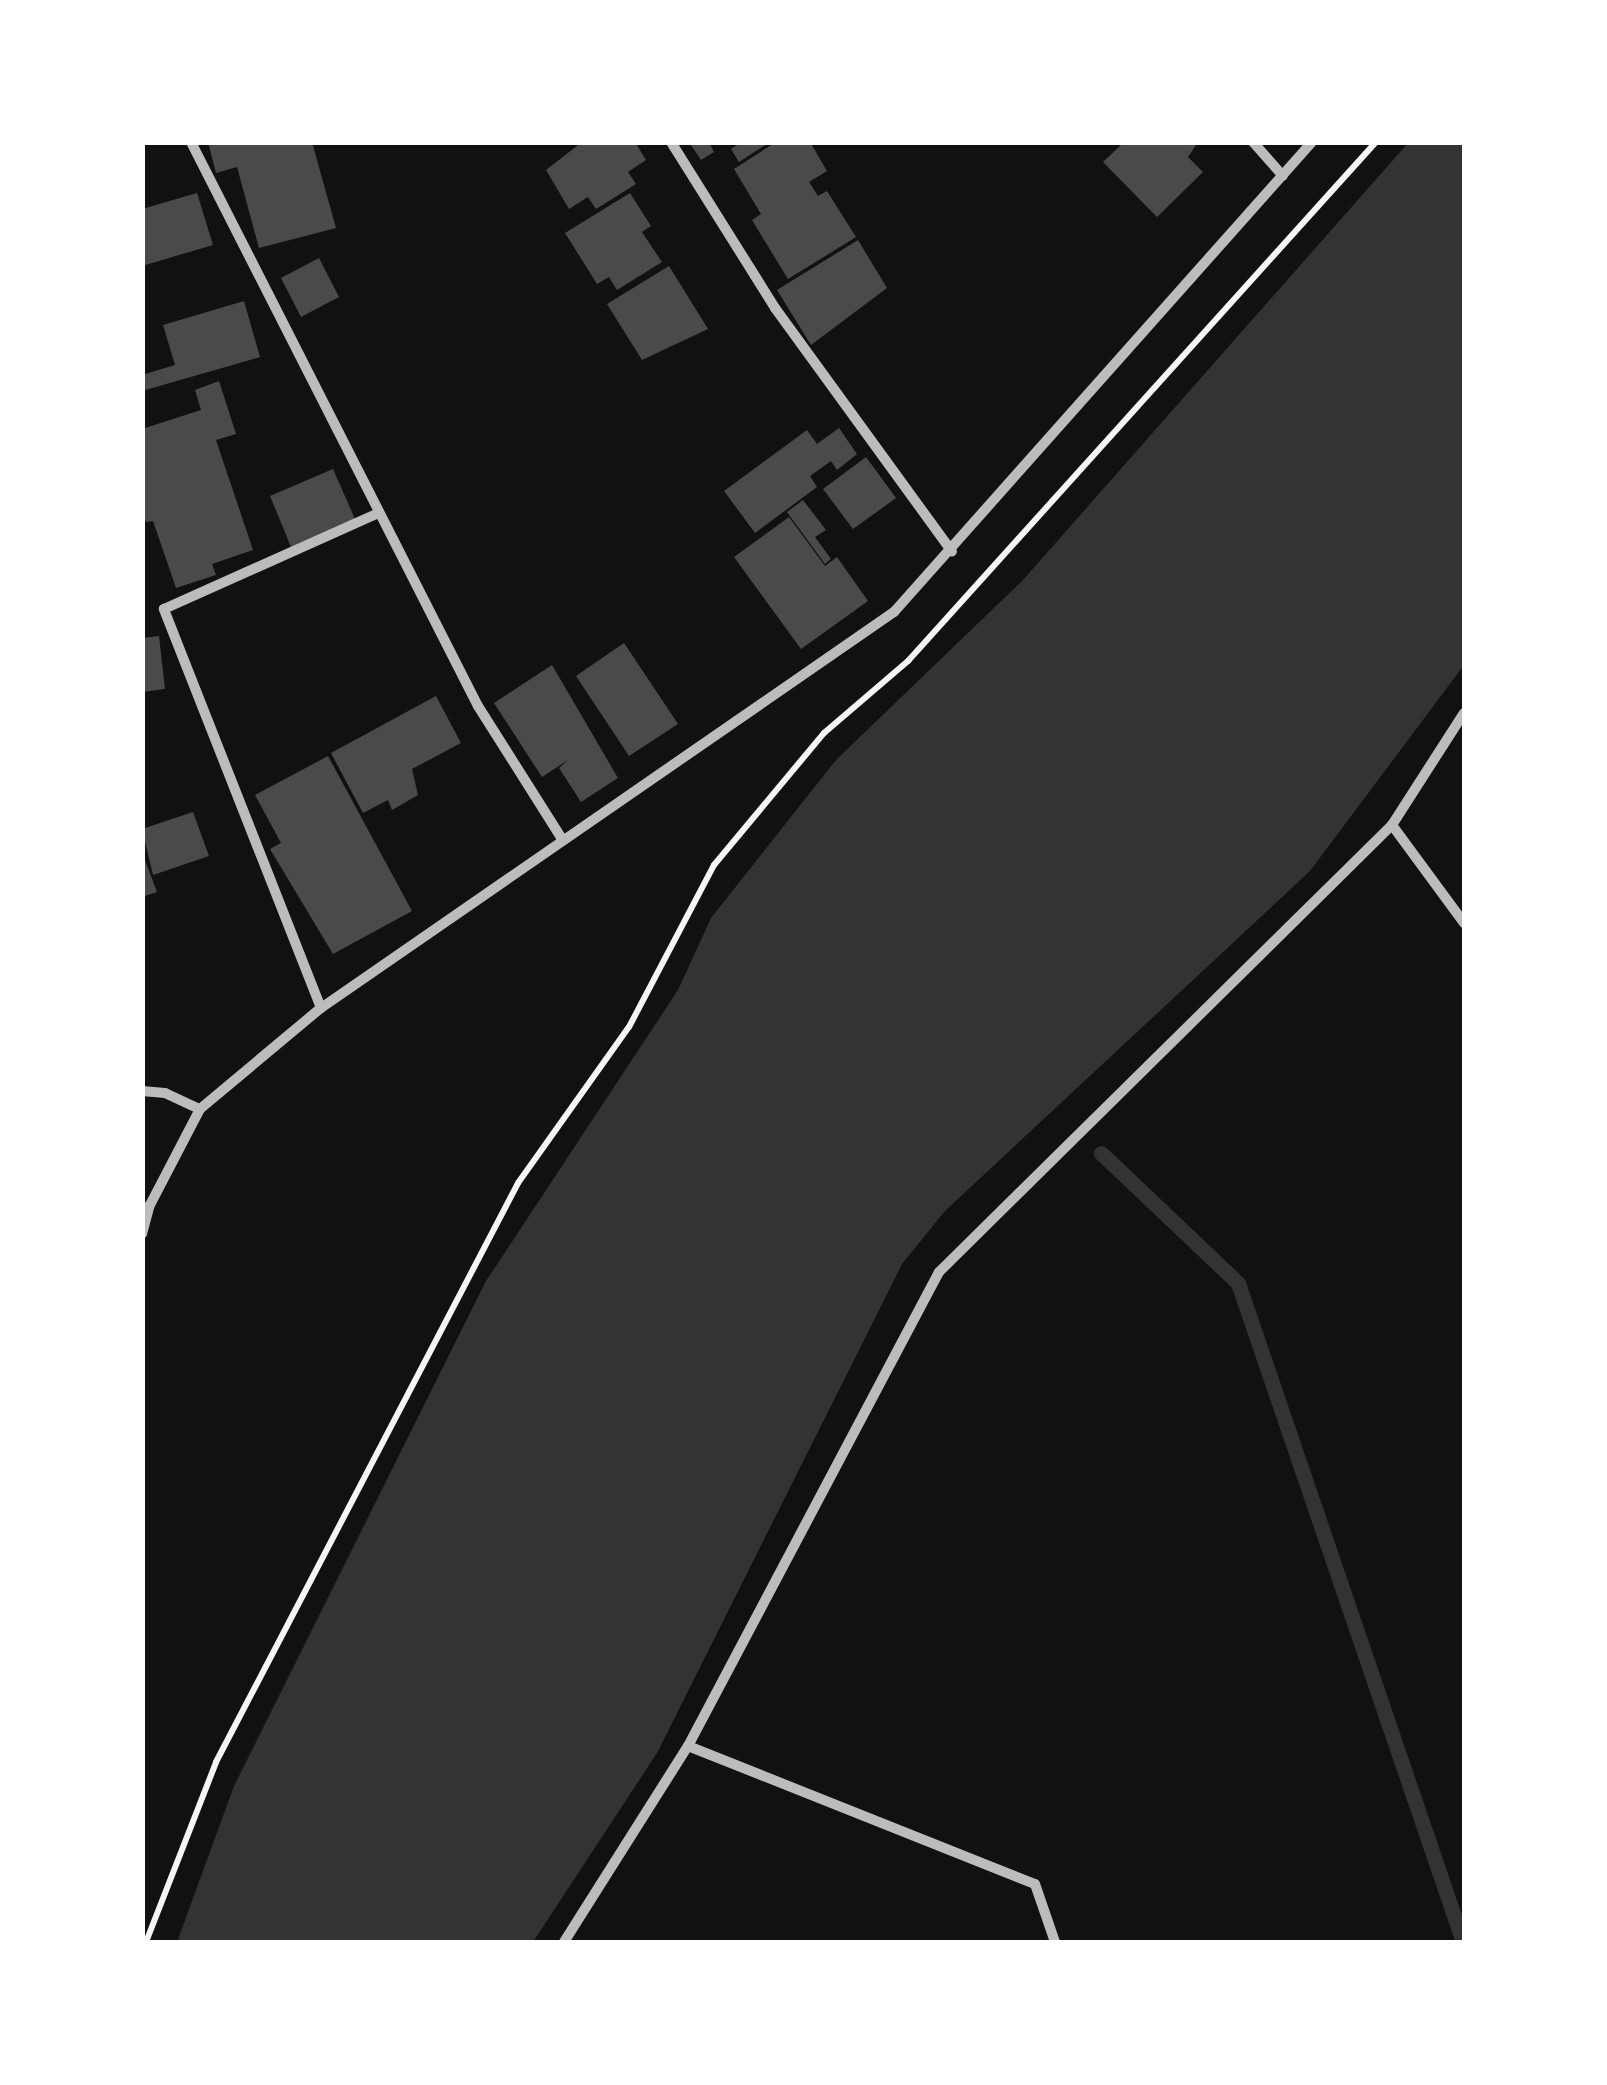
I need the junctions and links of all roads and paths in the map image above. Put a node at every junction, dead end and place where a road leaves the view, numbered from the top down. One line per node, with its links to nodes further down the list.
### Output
1 (192, 142): 7 (street)
2 (672, 142): 8 (street)
3 (1252, 142): 6 (street)
4 (1312, 142): 6 (street)
5 (1376, 142): 18 (path)
6 (1283, 176): 8 (street)
7 (378, 513): 11 (street); 13 (street)
8 (952, 552): 11 (street)
9 (1464, 713): 10 (street)
10 (1392, 825): 12 (street); 17 (street)
11 (562, 840): 13 (street)
12 (1464, 923)
13 (321, 1008): 15 (street)
14 (142, 1091): 15 (street)
15 (200, 1109): 16 (street)
16 (142, 1234)
17 (688, 1746): 19 (street); 20 (street)
18 (146, 1942)
19 (564, 1942)
20 (1055, 1942)

